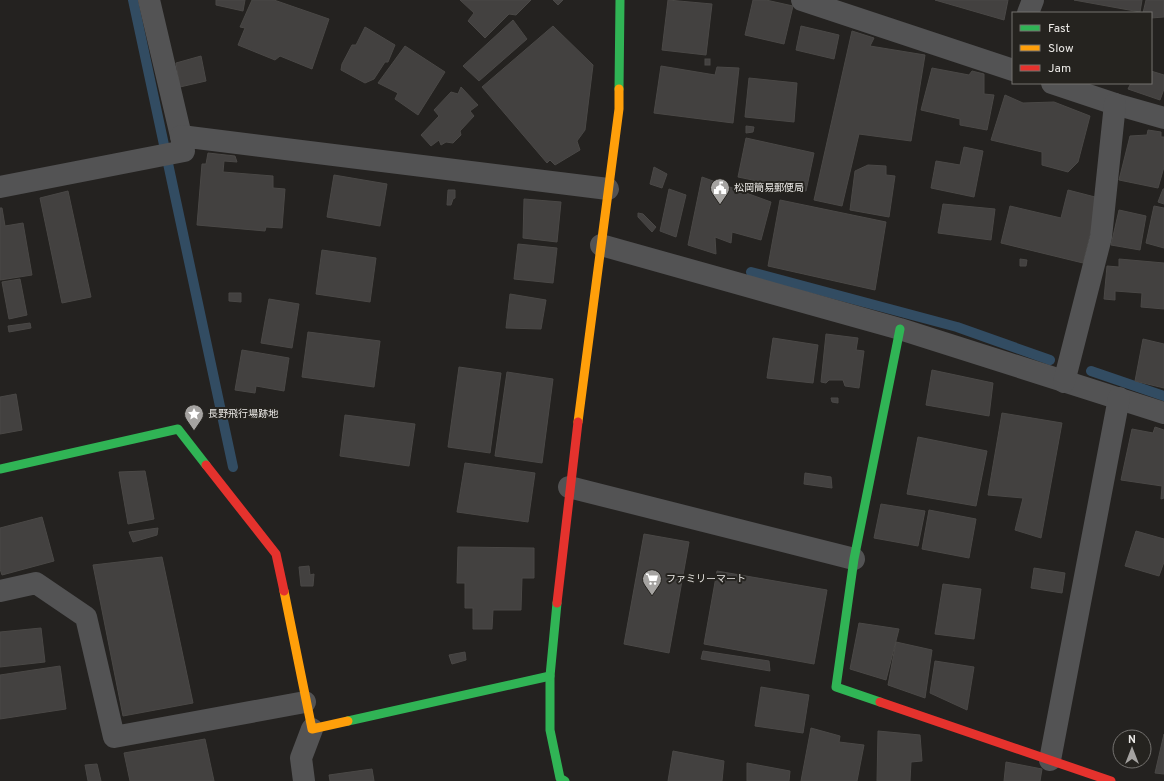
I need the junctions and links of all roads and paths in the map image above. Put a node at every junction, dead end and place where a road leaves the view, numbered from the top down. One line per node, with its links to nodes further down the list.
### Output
1 (149, 0): 10 (street)
2 (620, 0): 12 (street)
3 (802, 0): 6 (street)
4 (1033, 0): 5 (street)
5 (1028, 12)
6 (1011, 64)
7 (1055, 84): 8 (street)
8 (1116, 104): 9 (street); 15 (street)
9 (1164, 118)
10 (181, 136): 11 (street); 12 (street)
11 (0, 187)
12 (608, 189): 13 (street)
13 (601, 246): 14 (street); 19 (street)
14 (900, 329): 15 (street); 20 (street)
15 (1064, 382): 16 (street)
16 (1119, 398): 17 (street); 25 (street)
17 (1164, 413)
18 (0, 469): 23 (street)
19 (569, 486): 20 (street); 22 (street)
20 (854, 559): 25 (street)
21 (0, 591): 23 (street)
22 (550, 676): 24 (street); 26 (street)
23 (305, 702): 24 (street)
24 (312, 729): 27 (street)
25 (1050, 760): 28 (street)
26 (561, 780)
27 (304, 781)
28 (1111, 781)

